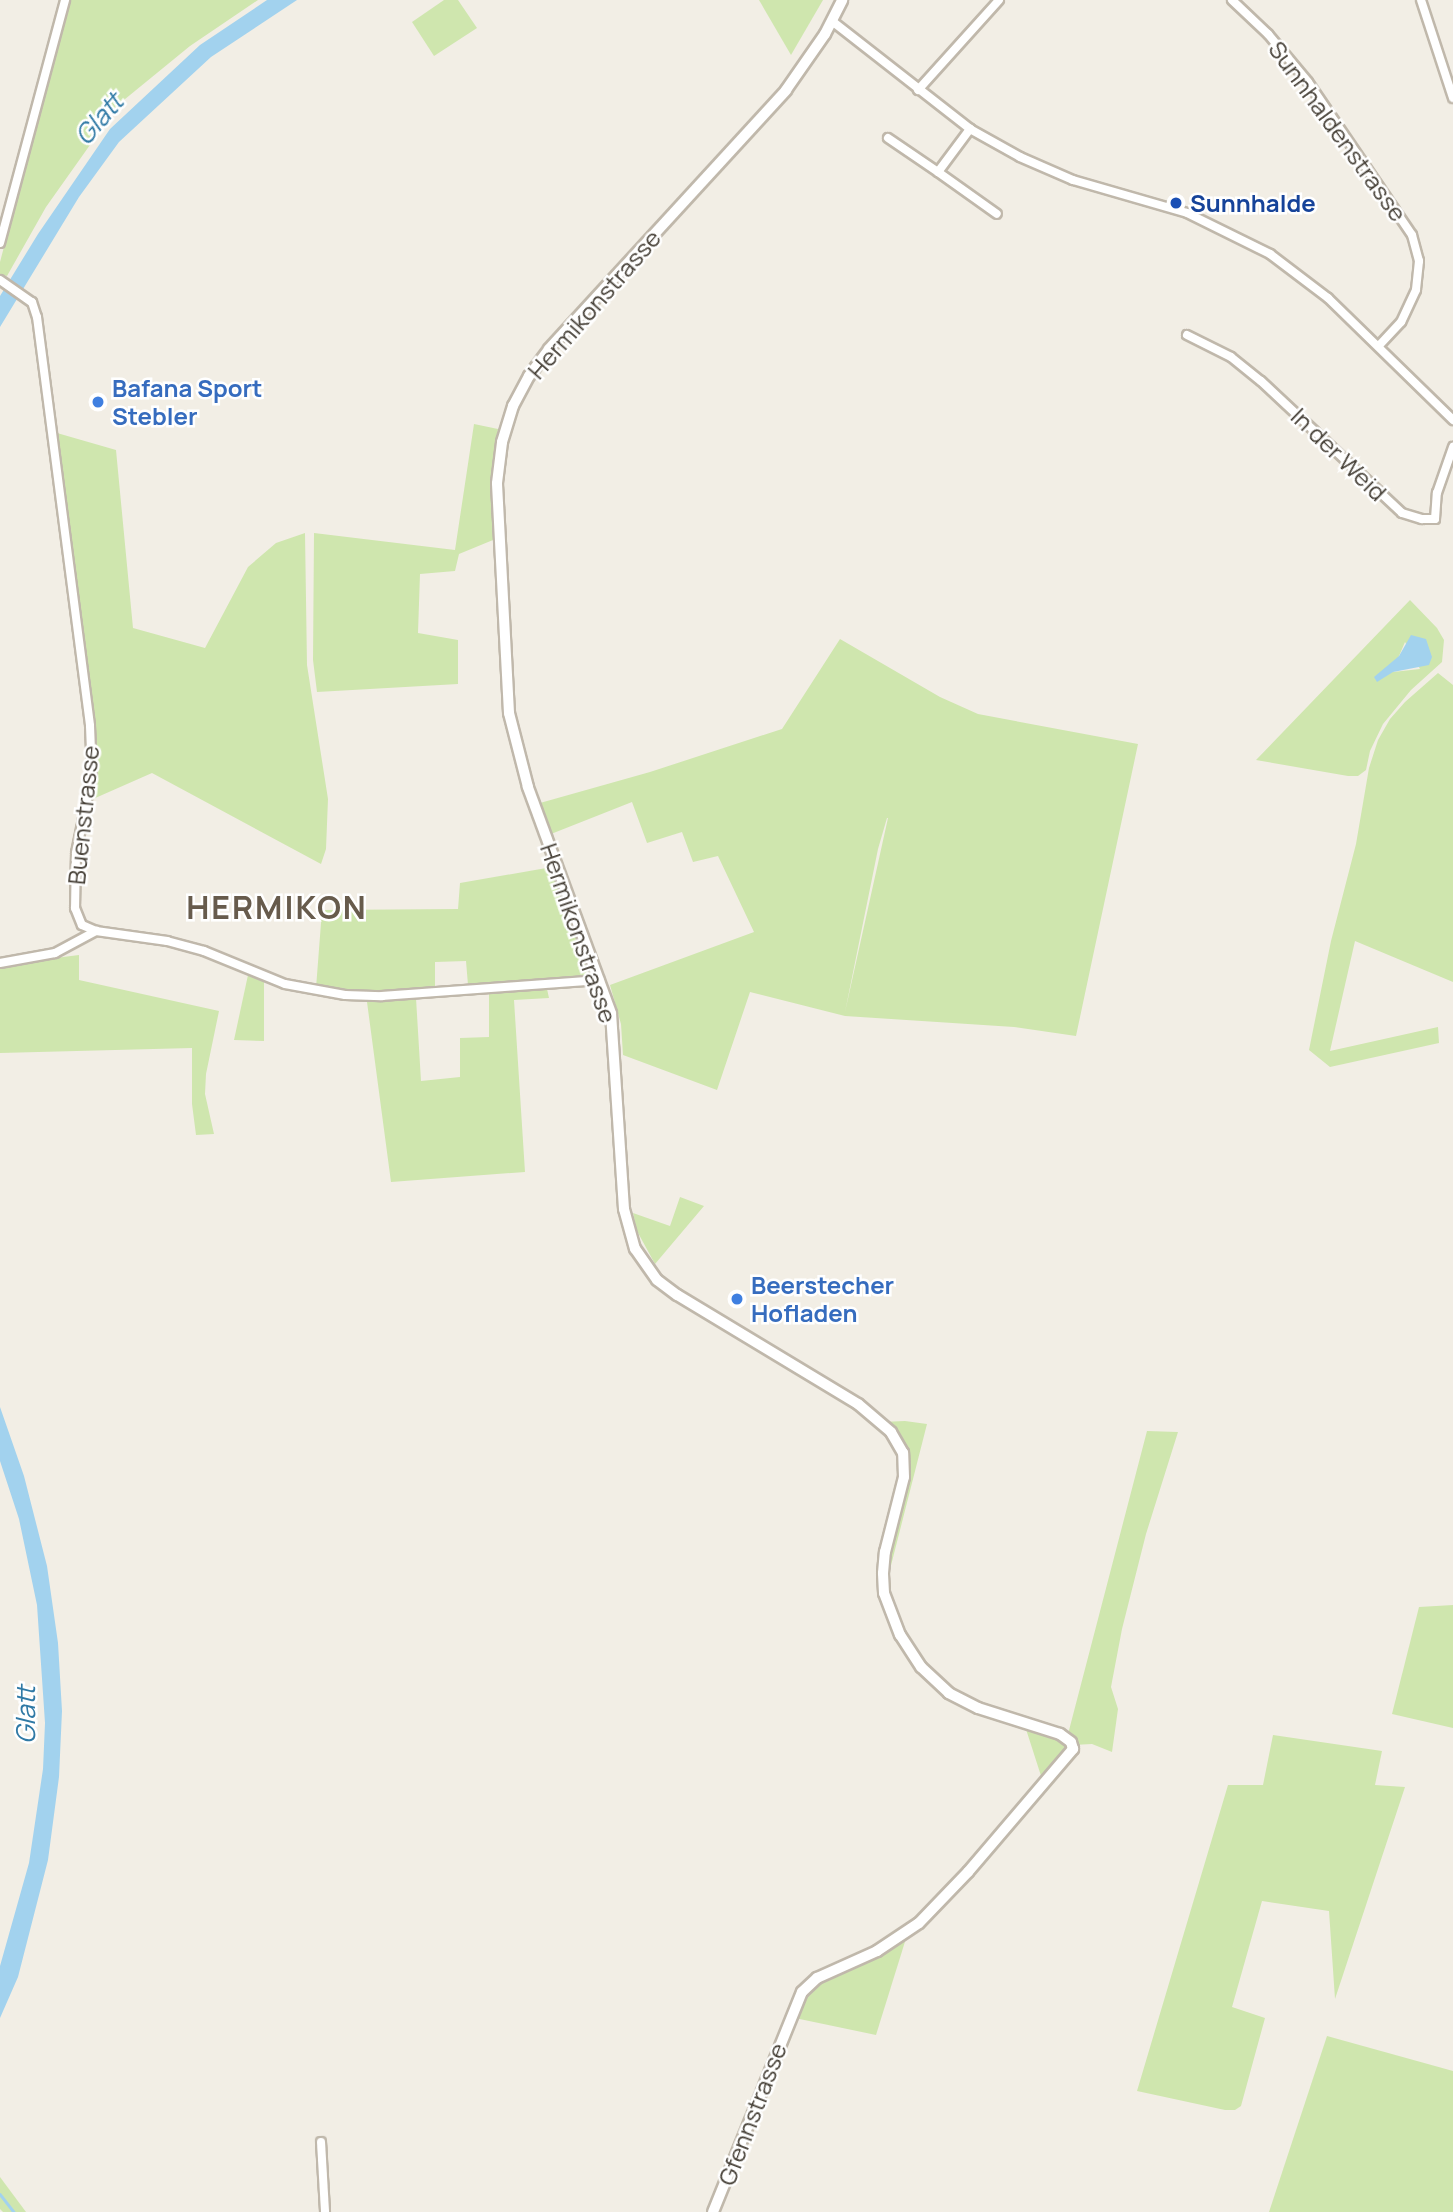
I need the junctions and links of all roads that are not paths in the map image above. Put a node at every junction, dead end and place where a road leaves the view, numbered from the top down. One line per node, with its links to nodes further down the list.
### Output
1 (65, 0): 13 (street)
2 (842, 0): 6 (street, Hermikonstrasse)
3 (999, 0): 7 (street)
4 (1232, 0): 16 (street, Sunnhaldenstrasse)
5 (1421, 0): 8 (street)
6 (832, 21): 7 (street); 21 (street, Hermikonstrasse)
7 (918, 90): 9 (street)
8 (1453, 99)
9 (970, 129): 11 (street); 16 (street)
10 (888, 138): 11 (street)
11 (938, 172): 12 (street)
12 (997, 214)
13 (0, 243)
14 (2, 282): 19 (street, Buenstrasse)
15 (1187, 335): 18 (street, In der Weid)
16 (1379, 346): 17 (street)
17 (1453, 420)
18 (1453, 447)
19 (96, 931): 20 (street); 21 (street)
20 (0, 963)
21 (599, 980): 22 (street, Hermikonstrasse)
22 (1073, 1745): 25 (street, Gfennstrasse)
23 (321, 2142): 24 (street)
24 (325, 2212)
25 (713, 2212)

